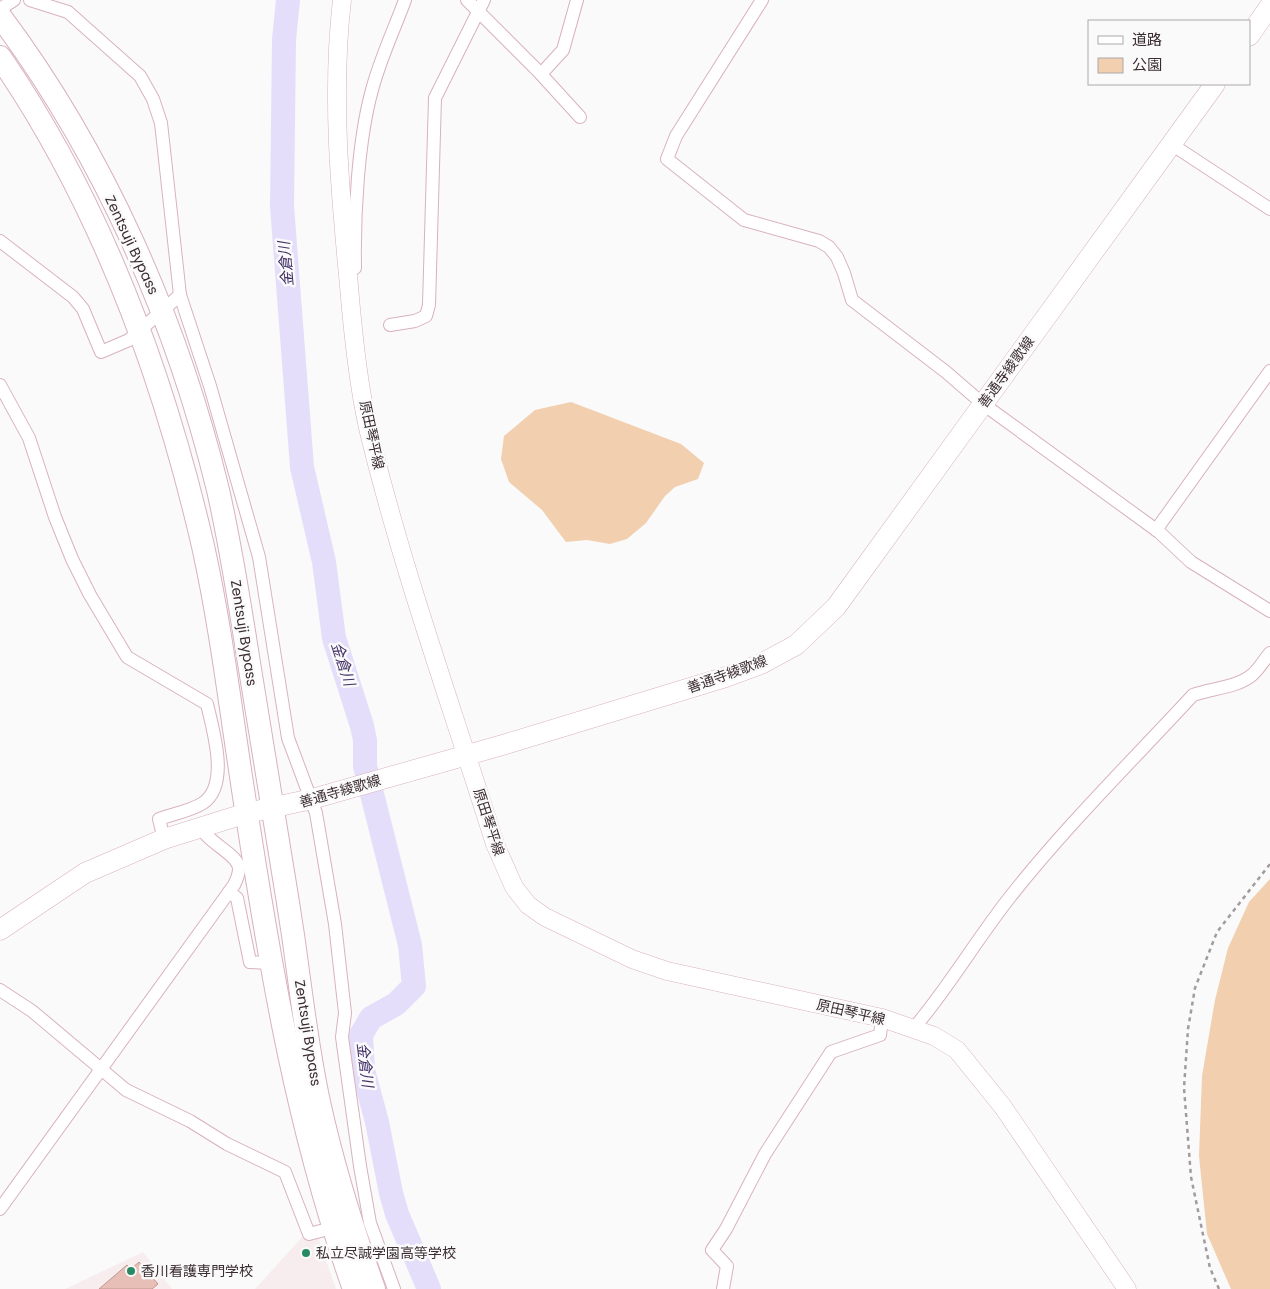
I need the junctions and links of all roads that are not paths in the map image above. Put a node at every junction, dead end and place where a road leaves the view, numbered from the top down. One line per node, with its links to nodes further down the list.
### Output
1 (14, 0): 11 (street)
2 (30, 0): 12 (street)
3 (54, 0): 12 (street)
4 (342, 0): 22 (main road, 原田琴平線)
5 (405, 0): 22 (street)
6 (467, 0): 9 (street)
7 (577, 0): 16 (street)
8 (762, 0): 29 (street)
9 (482, 6): 16 (street); 25 (street)
10 (1270, 6): 14 (main road)
11 (0, 10)
12 (68, 12): 23 (street)
13 (0, 16): 24 (highway, Zentsuji Bypass)
14 (1250, 35)
15 (0, 57): 26 (highway, Zentsuji Bypass)
16 (541, 74): 18 (street)
17 (1214, 85): 19 (main road, 善通寺綾歌線)
18 (580, 117)
19 (1171, 144): 20 (street); 29 (main road, 善通寺綾歌線)
20 (1270, 209)
21 (0, 241): 26 (street)
22 (349, 286): 33 (main road, 原田琴平線)
23 (180, 295): 24 (street); 34 (street)
24 (161, 312): 26 (street); 35 (highway, Zentsuji Bypass)
25 (390, 325)
26 (140, 330): 36 (highway, Zentsuji Bypass)
27 (1270, 371): 30 (street)
28 (0, 385): 38 (street)
29 (983, 404): 30 (street); 33 (main road, 善通寺綾歌線)
30 (1156, 530): 31 (street)
31 (1270, 611)
32 (1270, 653): 44 (street)
33 (467, 754): 34 (main road, 善通寺綾歌線); 43 (main road, 原田琴平線)
34 (317, 798): 35 (main road, 善通寺綾歌線); 50 (street)
35 (274, 808): 36 (main road, 善通寺綾歌線); 49 (highway, Zentsuji Bypass)
36 (247, 813): 37 (main road, 善通寺綾歌線); 41 (highway, Zentsuji Bypass)
37 (202, 827): 38 (main road, 善通寺綾歌線); 39 (street)
38 (164, 839): 40 (main road, 善通寺綾歌線)
39 (229, 892): 41 (street); 45 (street)
40 (0, 930)
41 (272, 963): 47 (highway, Zentsuji Bypass)
42 (0, 990): 45 (street)
43 (882, 1018): 44 (main road, 原田琴平線); 51 (street)
44 (914, 1028): 52 (main road, 原田琴平線)
45 (102, 1068): 46 (street); 47 (street)
46 (0, 1209)
47 (332, 1228): 48 (highway, Zentsuji Bypass)
48 (354, 1289)
49 (374, 1289)
50 (394, 1289)
51 (723, 1289)
52 (1127, 1289)

